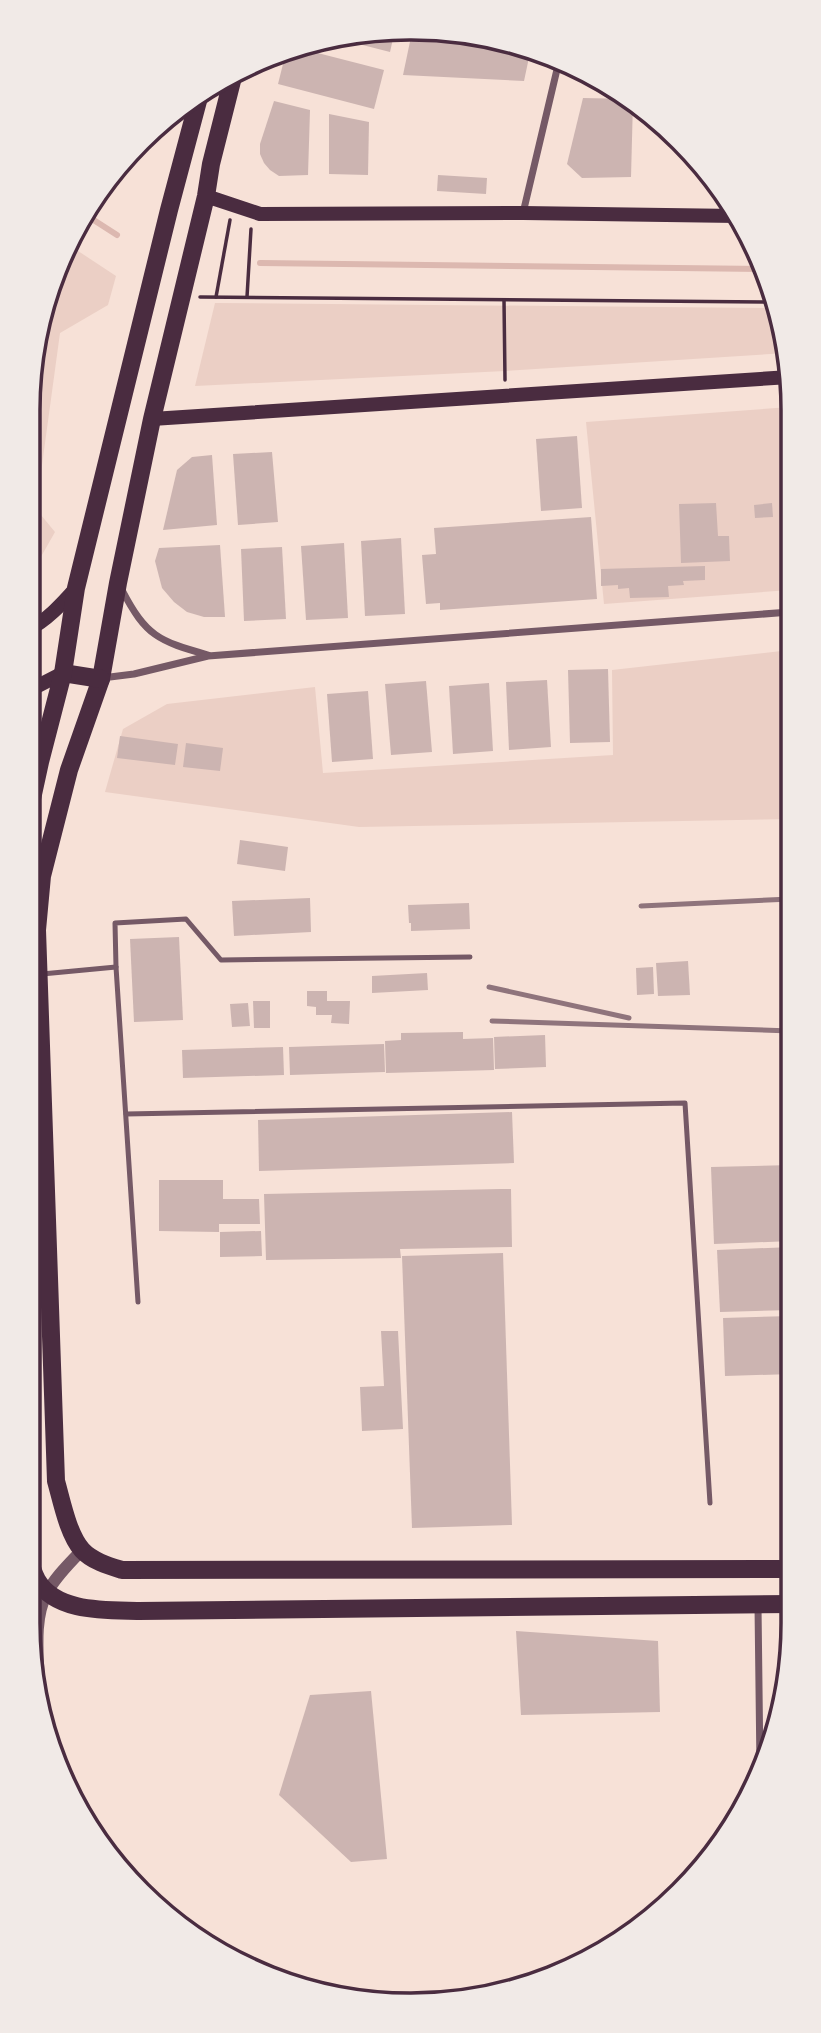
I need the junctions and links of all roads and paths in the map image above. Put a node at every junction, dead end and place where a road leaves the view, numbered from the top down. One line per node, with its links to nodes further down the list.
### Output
1 (557, 70): 7 (street)
2 (230, 87): 4 (main road)
3 (196, 109): 18 (main road)
4 (206, 195): 5 (main road); 9 (main road)
5 (233, 205): 6 (main road); 10 (path)
6 (252, 211): 7 (main road); 11 (path)
7 (523, 213): 8 (main road)
8 (725, 216)
9 (182, 297): 10 (path); 16 (main road)
10 (216, 297): 11 (path)
11 (247, 297): 12 (path)
12 (504, 300): 13 (path); 15 (path)
13 (764, 302)
14 (779, 378): 15 (main road)
15 (505, 396): 16 (main road)
16 (152, 419): 17 (main road)
17 (118, 583): 21 (street); 23 (main road)
18 (76, 588): 20 (main road); 22 (main road)
19 (781, 613): 21 (street)
20 (40, 623)
21 (208, 656): 23 (street)
22 (63, 673): 23 (main road); 24 (main road); 25 (main road)
23 (101, 679): 26 (main road)
24 (40, 685)
25 (40, 762)
26 (40, 898)
27 (470, 957): 28 (lane)
28 (116, 967): 29 (lane); 31 (lane)
29 (40, 975)
30 (40, 1005): 34 (main road)
31 (126, 1114): 32 (lane); 33 (lane)
32 (138, 1302)
33 (710, 1503)
34 (82, 1550): 35 (main road); 37 (street)
35 (781, 1569)
36 (40, 1584): 37 (main road)
37 (47, 1592): 39 (main road); 40 (street)
38 (781, 1604): 39 (main road)
39 (758, 1605): 41 (street)
40 (40, 1617)
41 (760, 1746)

